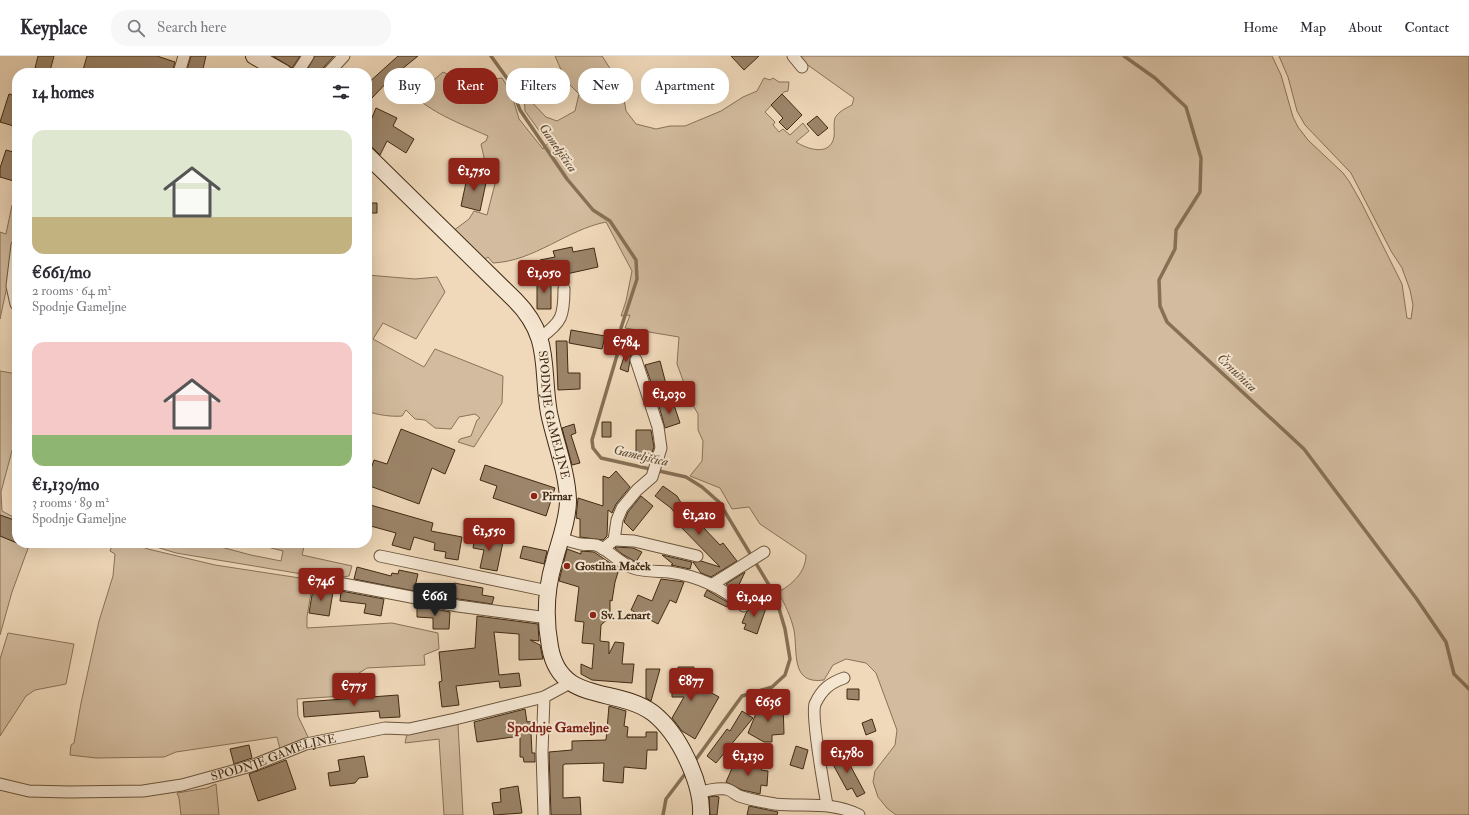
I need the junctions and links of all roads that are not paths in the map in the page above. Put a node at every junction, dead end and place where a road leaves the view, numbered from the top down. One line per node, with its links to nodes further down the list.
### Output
1 (184, 56): 7 (street)
2 (254, 56): 8 (street)
3 (308, 56): 9 (street)
4 (344, 56): 10 (street)
5 (794, 56): 6 (street)
6 (802, 67)
7 (180, 68)
8 (275, 68)
9 (300, 68)
10 (333, 68)
11 (372, 160): 13 (street, SPODNJE GAMELJNE)
12 (564, 289): 13 (street, SPODNJE GAMELJNE)
13 (540, 338): 15 (street, SPODNJE GAMELJNE)
14 (636, 360): 16 (street)
15 (561, 538): 17 (street); 23 (street, SPODNJE GAMELJNE)
16 (614, 540): 17 (street); 20 (street)
17 (603, 549): 22 (street)
18 (761, 553): 22 (street)
19 (380, 556): 23 (street)
20 (697, 556)
21 (312, 578): 25 (street)
22 (713, 584): 24 (street)
23 (548, 591): 25 (street, SPODNJE GAMELJNE)
24 (744, 606)
25 (548, 618): 27 (street, SPODNJE GAMELJNE)
26 (844, 678): 31 (street)
27 (570, 683): 28 (street, SPODNJE GAMELJNE); 30 (street, SPODNJE GAMELJNE)
28 (544, 697): 29 (street, SPODNJE GAMELJNE); 32 (street)
29 (0, 784)
30 (697, 787): 31 (street); 33 (street, SPODNJE GAMELJNE)
31 (827, 805): 34 (street)
32 (544, 815)
33 (701, 815)
34 (859, 815)

